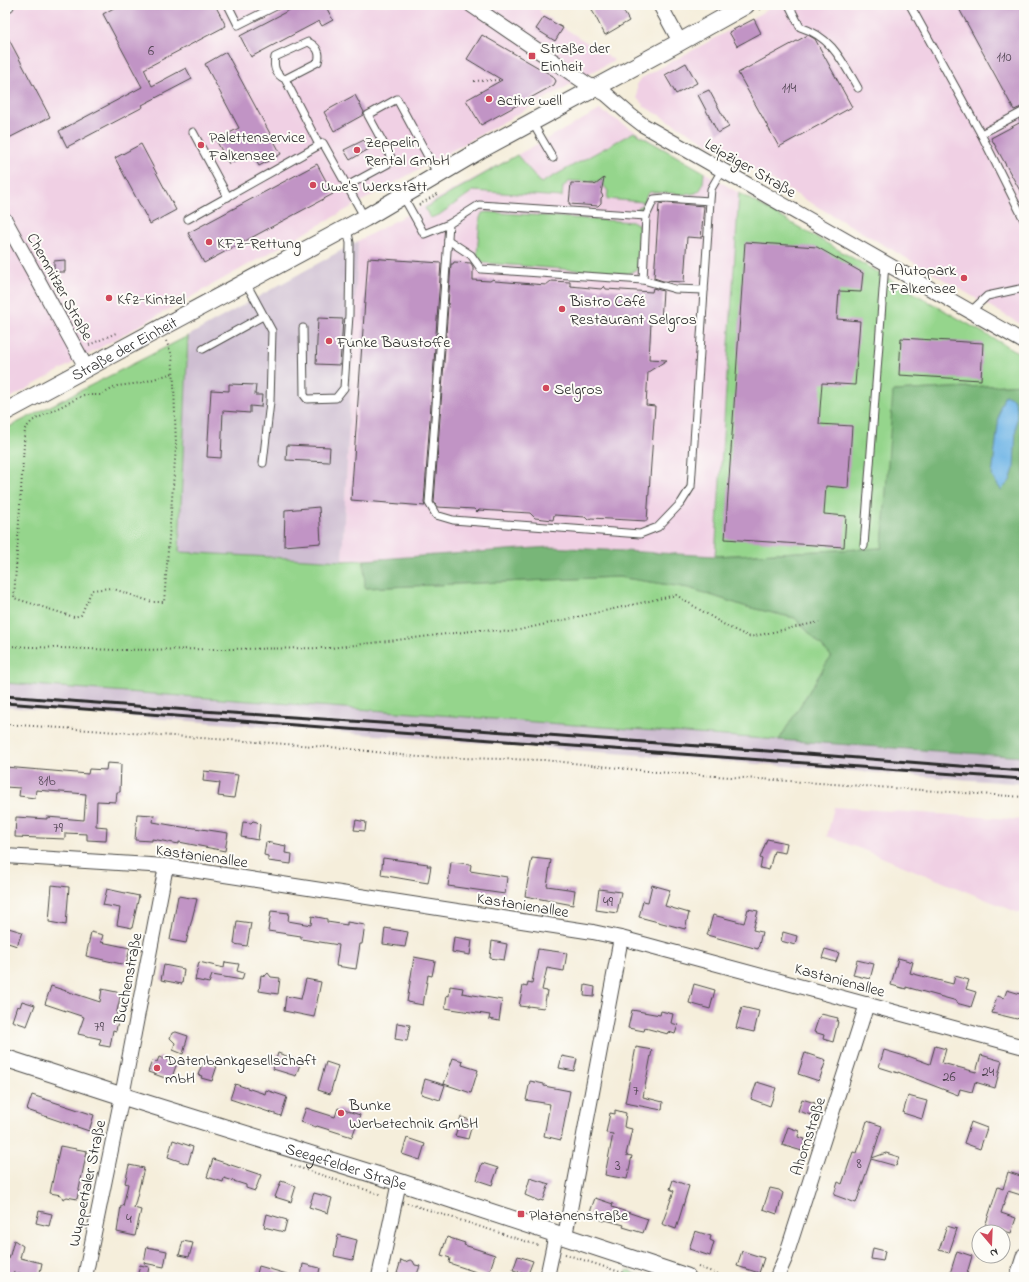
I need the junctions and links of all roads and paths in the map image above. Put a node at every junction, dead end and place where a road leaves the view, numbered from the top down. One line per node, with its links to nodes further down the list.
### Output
1 (228, 5): 2 (lane)
2 (278, 5)
3 (471, 5): 12 (street, Leipziger Straße)
4 (660, 5): 8 (street)
5 (746, 5): 8 (street, Straße der Einheit)
6 (789, 5): 13 (lane)
7 (910, 5): 17 (lane)
8 (680, 42): 12 (street, Straße der Einheit)
9 (285, 79): 9 (lane); 18 (lane)
10 (499, 80): 11 (path)
11 (474, 81)
12 (595, 88): 15 (street, Straße der Einheit); 20 (street, Leipziger Straße)
13 (858, 88)
14 (1024, 112): 17 (lane)
15 (532, 122): 19 (lane); 21 (street, Straße der Einheit)
16 (193, 132): 24 (lane)
17 (981, 134): 30 (lane)
18 (319, 146): 22 (lane); 24 (lane)
19 (553, 158)
20 (722, 170): 25 (lane); 34 (street, Leipziger Straße)
21 (438, 175): 22 (lane); 23 (street, Straße der Einheit)
22 (347, 186): 27 (lane)
23 (403, 196): 27 (street, Straße der Einheit); 31 (lane)
24 (228, 197): 28 (lane)
25 (710, 201): 26 (lane); 38 (lane)
26 (646, 216): 31 (lane); 35 (lane)
27 (365, 218): 32 (street, Straße der Einheit)
28 (188, 219)
29 (5, 220): 46 (street, Chemnitzer Straße)
30 (1024, 220)
31 (449, 224): 33 (lane)
32 (347, 228): 36 (street, Straße der Einheit); 41 (lane)
33 (448, 240): 35 (lane); 38 (lane)
34 (885, 263): 39 (street, Leipziger Straße); 51 (lane)
35 (643, 280): 38 (lane)
36 (246, 283): 40 (lane); 42 (street, Straße der Einheit)
37 (1024, 288): 39 (lane)
38 (704, 290)
39 (970, 312): 44 (street, Leipziger Straße)
40 (263, 316): 45 (lane); 50 (lane)
41 (303, 328)
42 (160, 329): 47 (street, Straße der Einheit); 48 (path)
43 (116, 333): 46 (path)
44 (1024, 342)
45 (203, 349)
46 (77, 351): 47 (street, Chemnitzer Straße)
47 (87, 369): 49 (street, Straße der Einheit)
48 (173, 373): 48 (path)
49 (5, 412)
50 (263, 463)
51 (864, 546)
52 (819, 622): 53 (path)
53 (5, 646)
54 (5, 724): 55 (path)
55 (1024, 797)
56 (5, 856): 57 (street, Kastanienallee)
57 (166, 866): 58 (street, Kastanienallee); 62 (street, Buchenstraße)
58 (621, 938): 59 (street, Kastanienallee); 66 (street)
59 (867, 1004): 60 (street, Kastanienallee); 73 (street, Ahornstraße)
60 (1024, 1048)
61 (5, 1058): 62 (street, Seegefelder Straße)
62 (122, 1096): 64 (street, Seegefelder Straße); 68 (street, Wuppertaler Straße)
63 (284, 1163): 65 (path)
64 (399, 1182): 65 (street); 66 (street, Seegefelder Straße)
65 (395, 1199): 66 (path); 69 (street)
66 (558, 1240): 70 (street); 71 (path); 72 (street, Seegefelder Straße)
67 (1024, 1255): 74 (street)
68 (85, 1277)
69 (379, 1277)
70 (547, 1277)
71 (635, 1277)
72 (687, 1277)
73 (777, 1277)
74 (1017, 1277)

